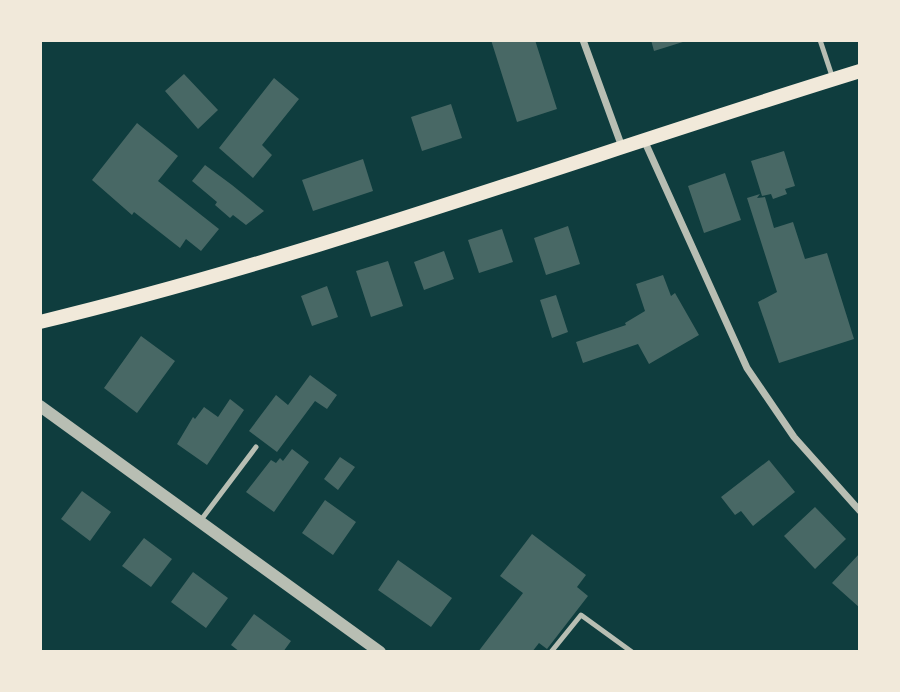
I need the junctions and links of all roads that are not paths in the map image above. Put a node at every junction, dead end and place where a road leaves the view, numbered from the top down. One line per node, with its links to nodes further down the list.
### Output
1 (583, 40): 6 (street)
2 (820, 40): 4 (lane)
3 (860, 71): 4 (main road)
4 (833, 79): 5 (main road)
5 (643, 139): 6 (main road); 10 (street)
6 (622, 147): 7 (main road)
7 (40, 322)
8 (40, 405): 11 (street)
9 (256, 447): 11 (lane)
10 (860, 511)
11 (201, 520): 12 (street)
12 (380, 652)
13 (551, 652): 14 (lane)
14 (632, 652)

